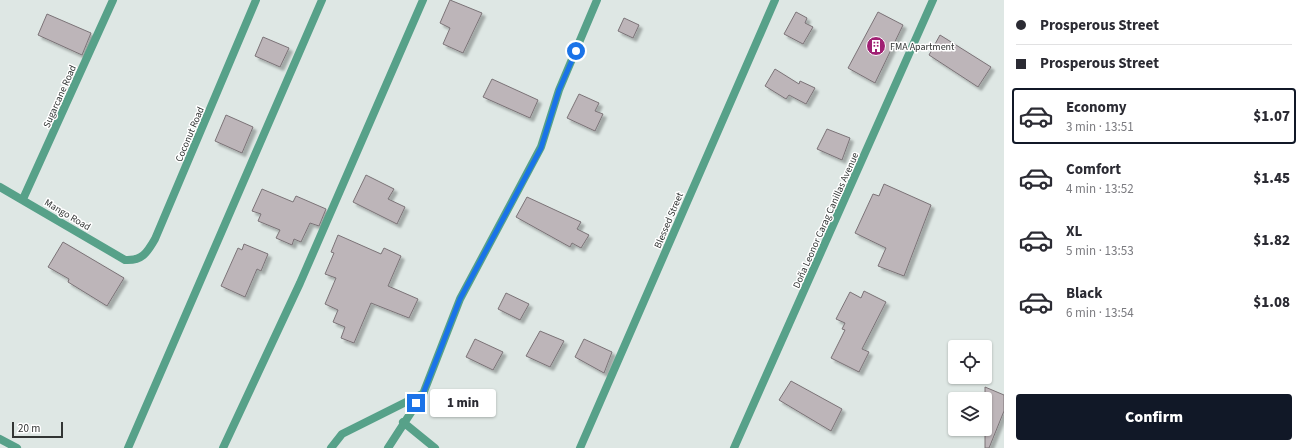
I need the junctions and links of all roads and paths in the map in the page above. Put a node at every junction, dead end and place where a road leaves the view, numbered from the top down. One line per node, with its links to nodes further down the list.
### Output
1 (113, 0): 9 (street, Sugarcane Road)
2 (256, 0): 10 (street, Coconut Road)
3 (322, 0): 15 (street)
4 (423, 0): 16 (street)
5 (597, 0): 11 (street)
6 (775, 0): 20 (street, Blessed Street)
7 (933, 0): 21 (street, Doña Leonor Carag Canillas Avenue)
8 (0, 188): 9 (street, Mango Road)
9 (23, 199): 10 (street, Mango Road)
10 (125, 260)
11 (423, 394): 12 (street); 17 (street)
12 (403, 422): 18 (street); 19 (street)
13 (0, 439): 14 (street)
14 (17, 448)
15 (128, 448)
16 (223, 448)
17 (331, 448)
18 (388, 448)
19 (435, 448)
20 (580, 448)
21 (734, 448)

